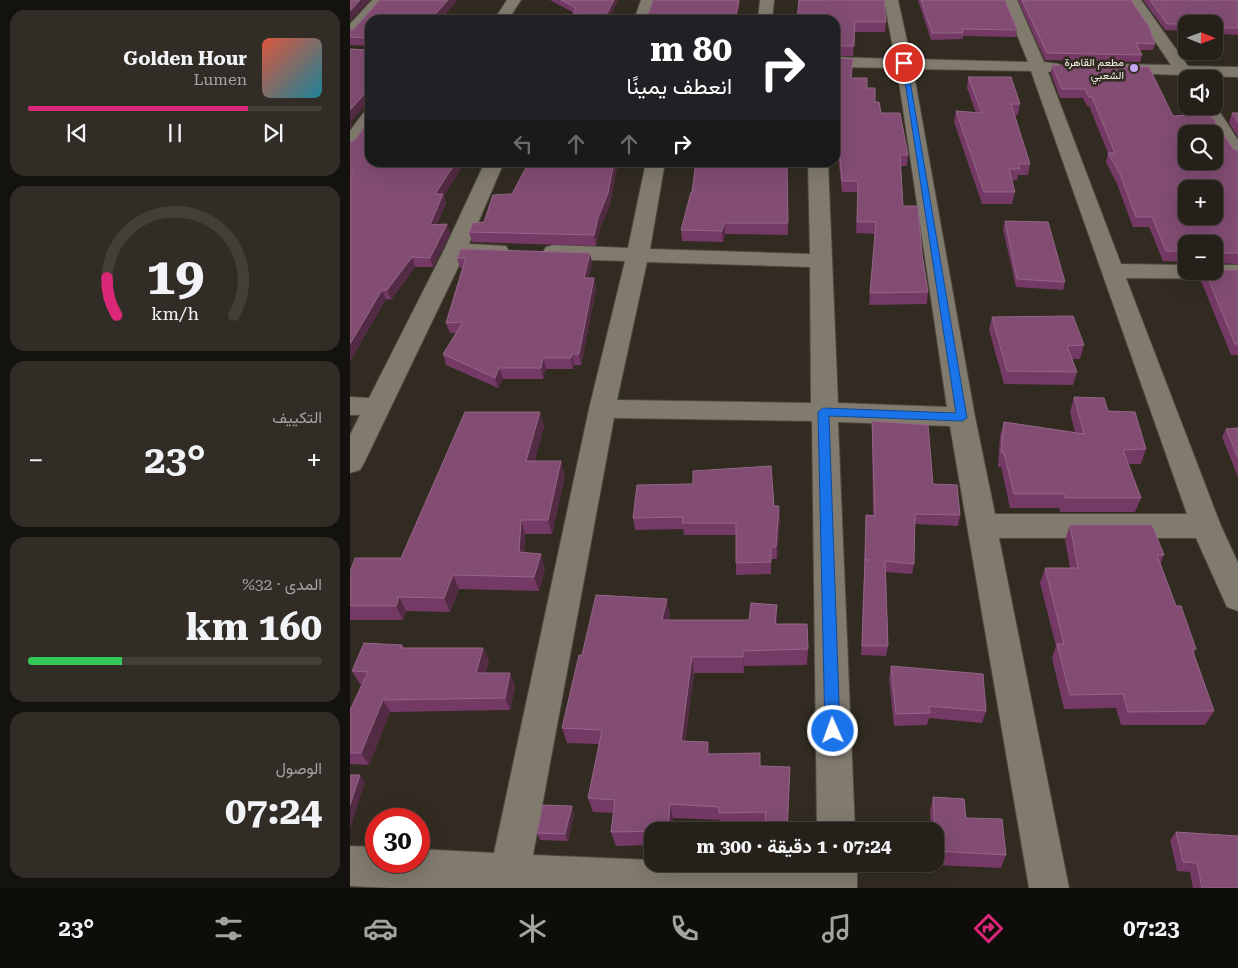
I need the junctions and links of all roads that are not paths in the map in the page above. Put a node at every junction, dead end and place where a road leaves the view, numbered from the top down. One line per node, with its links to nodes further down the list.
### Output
1 (380, 0): 8 (street)
2 (514, 0): 9 (street)
3 (648, 0): 10 (street)
4 (767, 0): 11 (street)
5 (891, 0): 15 (street)
6 (1010, 0): 16 (street)
7 (1134, 0): 19 (street)
8 (366, 15)
9 (504, 15)
10 (644, 15)
11 (766, 15)
12 (365, 16): 13 (street)
13 (350, 33)
14 (840, 62): 15 (street)
15 (904, 63): 16 (street); 39 (street)
16 (1038, 67): 17 (street); 33 (street)
17 (1066, 68)
18 (1095, 68): 22 (street)
19 (1183, 70)
20 (1238, 72): 21 (street)
21 (1223, 73)
22 (1178, 74)
23 (1213, 115): 26 (street)
24 (365, 123): 25 (street)
25 (350, 144)
26 (1238, 154)
27 (493, 167): 30 (street)
28 (655, 167): 31 (street)
29 (818, 167): 32 (street)
30 (455, 250): 31 (street); 36 (street)
31 (638, 254): 32 (street); 37 (street)
32 (822, 261): 38 (street)
33 (1112, 271): 34 (street); 42 (street)
34 (1238, 272)
35 (350, 406): 36 (street)
36 (377, 407): 40 (street)
37 (602, 409): 38 (street); 47 (street)
38 (823, 412): 39 (street); 44 (street)
39 (962, 418): 41 (street)
40 (350, 463)
41 (982, 526): 42 (street); 50 (street)
42 (1206, 526): 43 (street)
43 (1235, 582)
44 (836, 822)
45 (350, 866): 47 (street)
46 (837, 872): 49 (street)
47 (508, 881): 48 (street)
48 (807, 888)
49 (837, 888)
50 (1050, 888)

